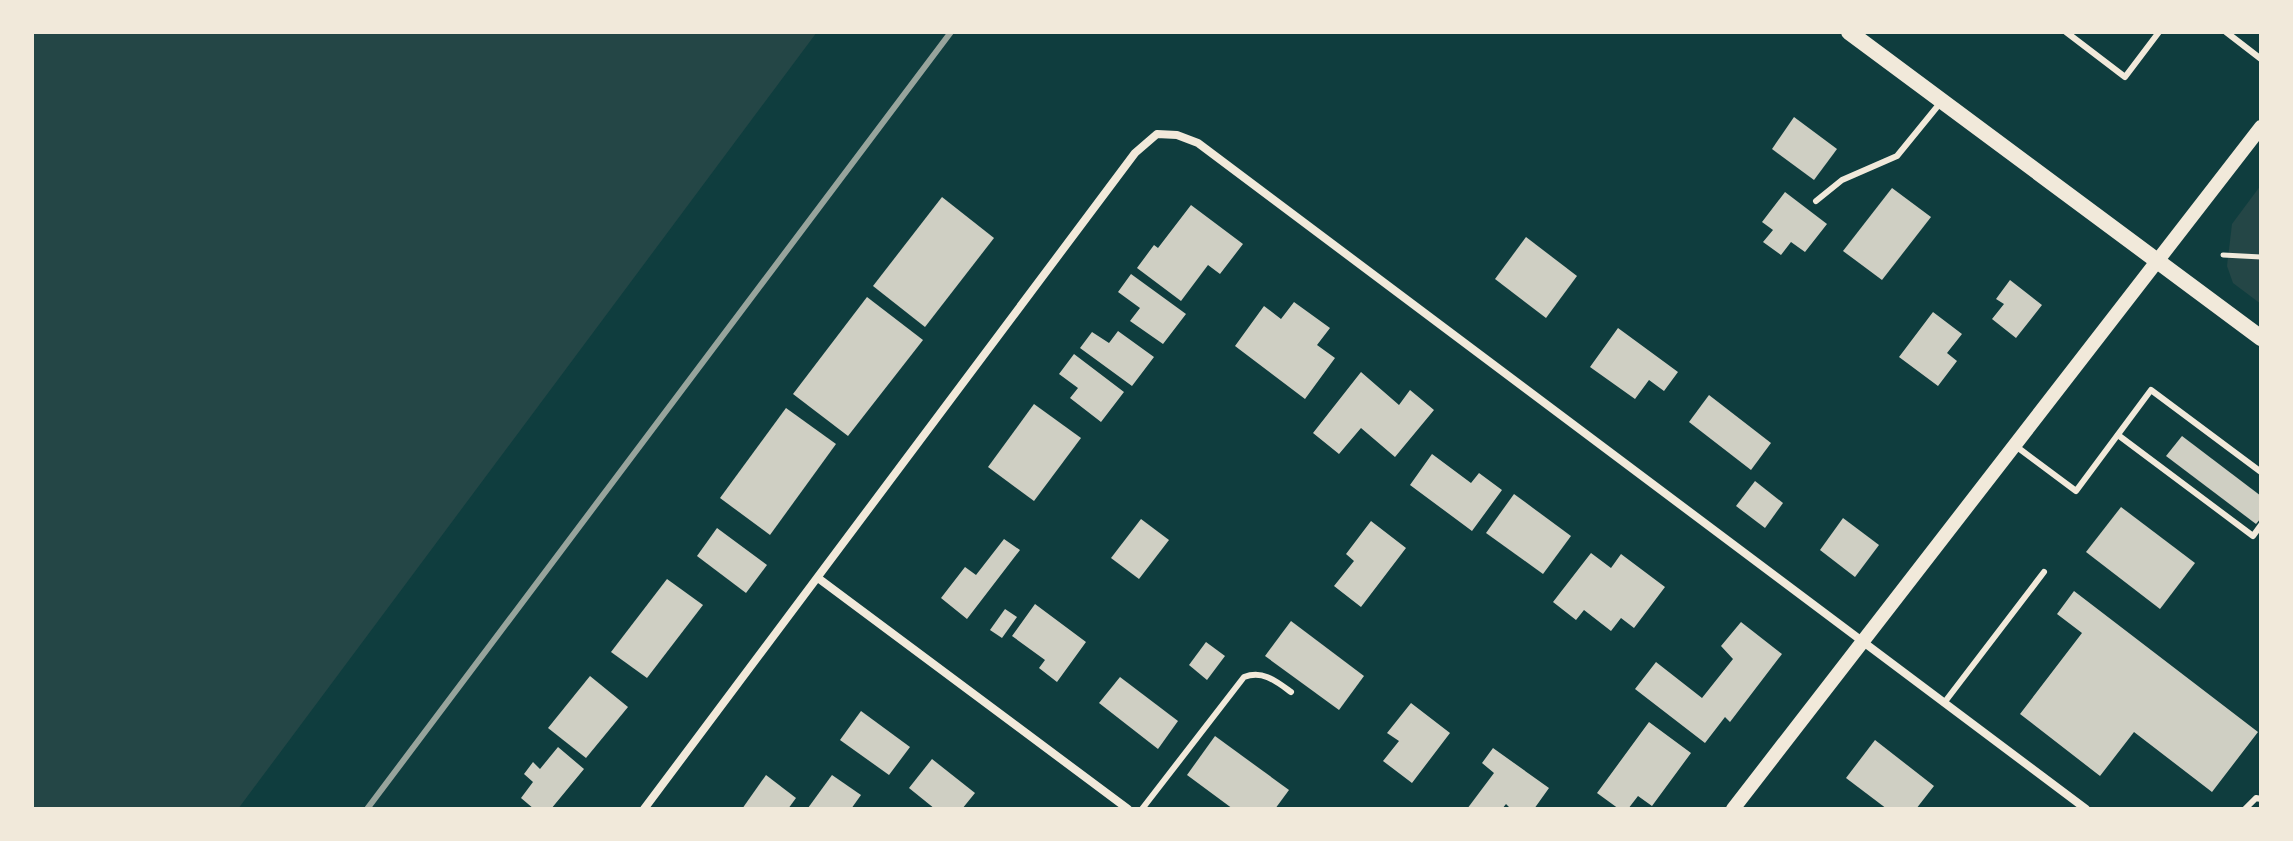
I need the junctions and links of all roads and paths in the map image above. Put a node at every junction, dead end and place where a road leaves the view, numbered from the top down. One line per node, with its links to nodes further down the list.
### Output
1 (1849, 32): 6 (main road)
2 (2066, 32): 3 (lane)
3 (2159, 32)
4 (2226, 32): 5 (lane)
5 (2261, 59)
6 (1941, 102): 8 (lane); 11 (main road)
7 (2261, 127): 11 (street)
8 (1816, 201)
9 (2223, 255): 10 (path)
10 (2261, 257)
11 (2157, 260): 12 (main road); 14 (street)
12 (2261, 338)
13 (2118, 435): 14 (lane); 15 (lane); 16 (lane)
14 (2014, 445): 19 (street)
15 (2261, 472)
16 (2261, 525)
17 (2044, 572): 21 (lane)
18 (818, 578): 19 (street); 23 (street); 24 (street)
19 (1863, 640): 21 (street); 26 (street)
20 (1291, 692): 25 (lane)
21 (1944, 703): 27 (street)
22 (2261, 799): 28 (lane)
23 (644, 809)
24 (1128, 809)
25 (1142, 809)
26 (1733, 809)
27 (2086, 809)
28 (2245, 809)

